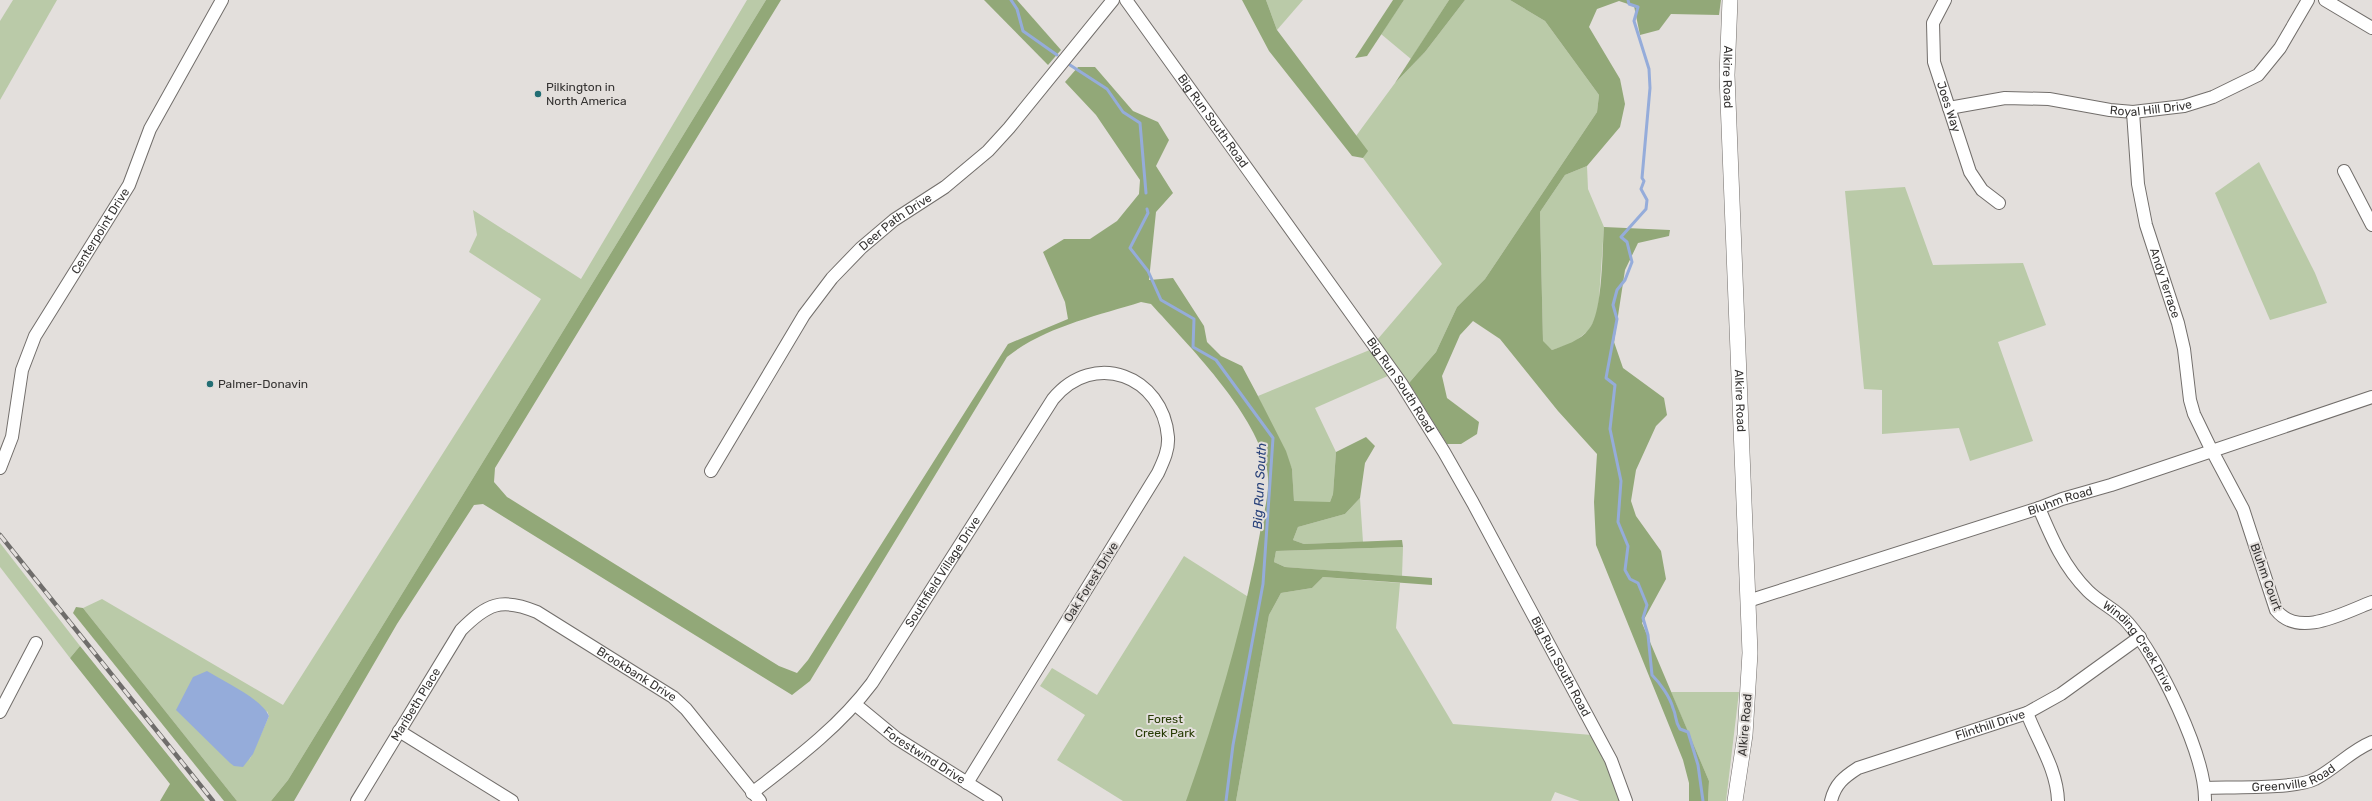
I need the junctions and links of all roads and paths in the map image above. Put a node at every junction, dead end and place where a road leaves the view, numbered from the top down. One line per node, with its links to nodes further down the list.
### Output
1 (222, 0): 17 (street, Centerpoint Drive)
2 (1113, 0): 18 (street, Deer Path Drive)
3 (1126, 0): 37 (street, Big Run South Road)
4 (1730, 0): 20 (main road, Alkire Road)
5 (1945, 0): 9 (street, Joes Way)
6 (2308, 0): 10 (street, Royal Hill Drive)
7 (2326, 0): 8 (street)
8 (2372, 28)
9 (1949, 108): 10 (street, Royal Hill Drive); 12 (street, Joes Way)
10 (2133, 112): 16 (street, Andy Terrace)
11 (2344, 170): 13 (street)
12 (1999, 203)
13 (2372, 225)
14 (1132, 380): 25 (street, Southfield Village Drive); 30 (street, Oak Forest Drive)
15 (2372, 397): 16 (street, Bluhm Road)
16 (2211, 450): 19 (street, Bluhm Road); 21 (street, Bluhm Court)
17 (0, 468)
18 (711, 471)
19 (2039, 508): 20 (street, Bluhm Road); 23 (street, Winding Creek Drive)
20 (1748, 601): 38 (main road, Alkire Road)
21 (2372, 602)
22 (479, 612): 28 (street, Maribeth Place); 32 (street, Brookbank Drive)
23 (2140, 637): 27 (street, Flinthill Drive); 31 (street, Winding Creek Drive)
24 (36, 643): 26 (street)
25 (856, 705): 30 (street, Forestwind Drive); 32 (street, Southfield Village Drive)
26 (0, 712)
27 (2027, 713): 33 (street, Flinthill Drive); 39 (street)
28 (399, 731): 34 (street, Maribeth Place); 35 (street)
29 (2372, 742): 31 (street, Greenville Road)
30 (967, 783): 36 (street, Forestwind Drive)
31 (2206, 788): 40 (street, Winding Creek Drive)
32 (756, 797)
33 (1832, 797)
34 (357, 801)
35 (512, 801)
36 (996, 801)
37 (1626, 801)
38 (1735, 801)
39 (2058, 801)
40 (2205, 801)

